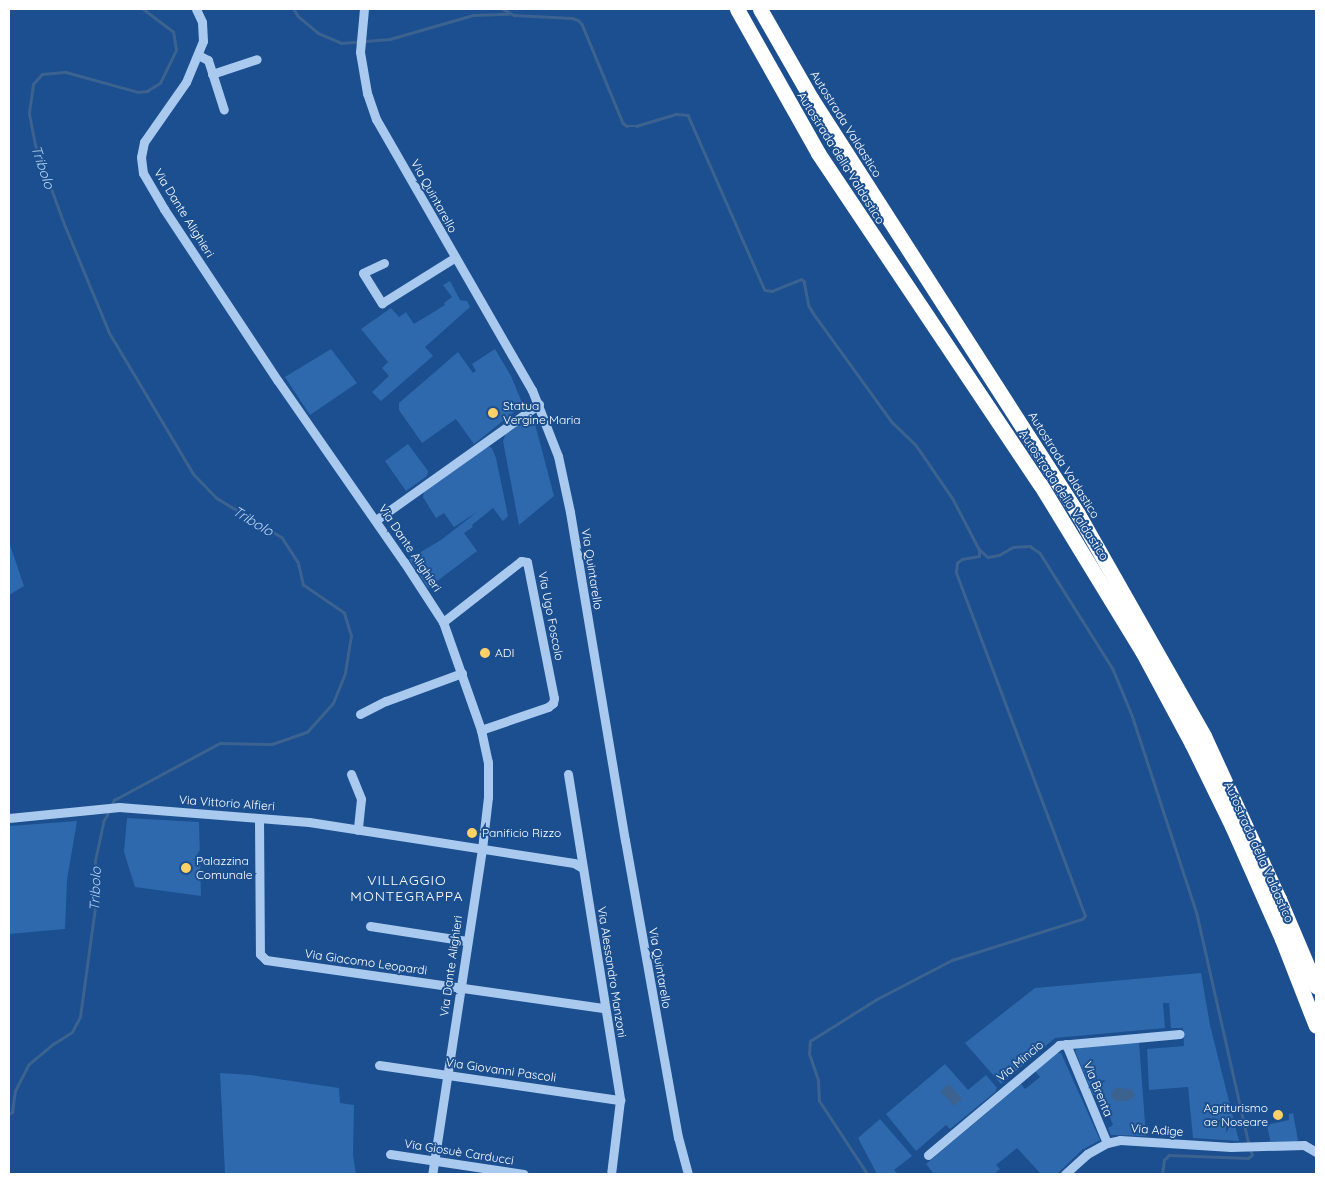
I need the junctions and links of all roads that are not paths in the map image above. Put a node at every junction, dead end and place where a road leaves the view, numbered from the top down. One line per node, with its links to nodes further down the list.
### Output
1 (196, 9): 5 (street, Via Dante Alighieri)
2 (364, 9): 9 (street, Via Quintarello)
3 (737, 9): 29 (highway, Autostrada della Valdastico)
4 (760, 9): 26 (highway, Autostrada Valdastico)
5 (198, 55): 7 (street); 12 (street, Via Dante Alighieri)
6 (257, 60): 7 (street)
7 (212, 74): 8 (street)
8 (224, 110)
9 (454, 258): 10 (street); 11 (street, Via Quintarello)
10 (384, 263)
11 (539, 404): 12 (street); 43 (street, Via Quintarello)
12 (376, 520): 13 (street, Via Dante Alighieri)
13 (443, 622): 14 (street, Via Dante Alighieri); 16 (street, Via Ugo Foscolo)
14 (462, 674): 15 (street); 16 (street, Via Dante Alighieri)
15 (360, 714)
16 (481, 730): 22 (street, Via Dante Alighieri)
17 (351, 774): 21 (street)
18 (568, 774): 23 (street, Via Alessandro Manzoni)
19 (9, 818): 20 (street, Via Vittorio Alfieri)
20 (259, 818): 21 (street, Via Vittorio Alfieri); 27 (street, Via Giacomo Leopardi)
21 (358, 830): 22 (street, Via Vittorio Alfieri)
22 (482, 849): 23 (street, Via Vittorio Alfieri); 25 (street, Via Dante Alighieri)
23 (581, 867): 28 (street, Via Alessandro Manzoni)
24 (370, 926): 25 (street)
25 (467, 941): 27 (street, Via Dante Alighieri)
26 (1316, 986)
27 (460, 988): 28 (street, Via Giacomo Leopardi); 33 (street, Via Dante Alighieri)
28 (605, 1008): 34 (street, Via Alessandro Manzoni)
29 (1316, 1026)
30 (1179, 1034): 31 (street, Via Mincio)
31 (1066, 1044): 35 (street, Via Brenta); 38 (street, Via Mincio)
32 (379, 1065): 33 (street, Via Giovanni Pascoli)
33 (447, 1075): 34 (street, Via Giovanni Pascoli); 39 (street, Via Dante Alighieri)
34 (620, 1100): 42 (street, Via Alessandro Manzoni)
35 (1107, 1143): 36 (street, Via Adige); 44 (street, Via Adige)
36 (1316, 1152)
37 (390, 1154): 39 (street, Via Giosuè Carducci)
38 (928, 1155)
39 (434, 1161): 40 (street, Via Dante Alighieri); 41 (street, Via Giosuè Carducci)
40 (432, 1174)
41 (524, 1174)
42 (611, 1174)
43 (688, 1174)
44 (1065, 1174)

